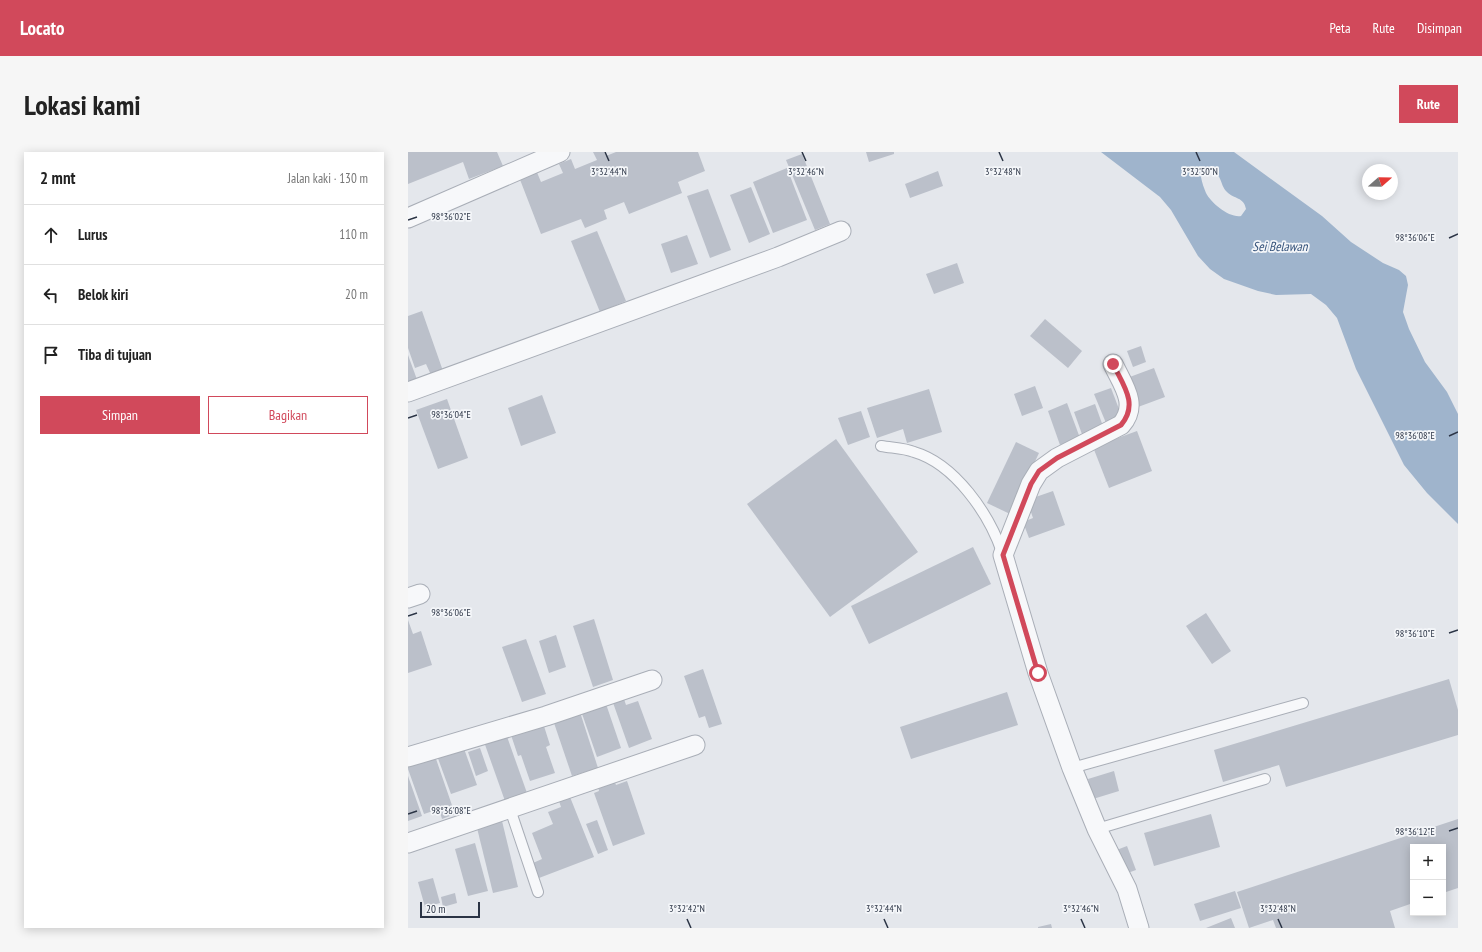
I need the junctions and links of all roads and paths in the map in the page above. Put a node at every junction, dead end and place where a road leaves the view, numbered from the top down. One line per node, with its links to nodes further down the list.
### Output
1 (560, 152): 2 (street)
2 (408, 218)
3 (841, 231): 5 (street)
4 (1113, 364): 7 (street)
5 (408, 392)
6 (881, 446): 7 (lane)
7 (1003, 555): 12 (street)
8 (652, 680): 11 (street)
9 (1303, 703): 12 (lane)
10 (695, 745): 14 (street)
11 (408, 757)
12 (1072, 768): 15 (street)
13 (1265, 779): 15 (lane)
14 (510, 809): 16 (street); 17 (lane)
15 (1097, 829): 18 (street)
16 (408, 842)
17 (538, 892)
18 (1139, 928)

